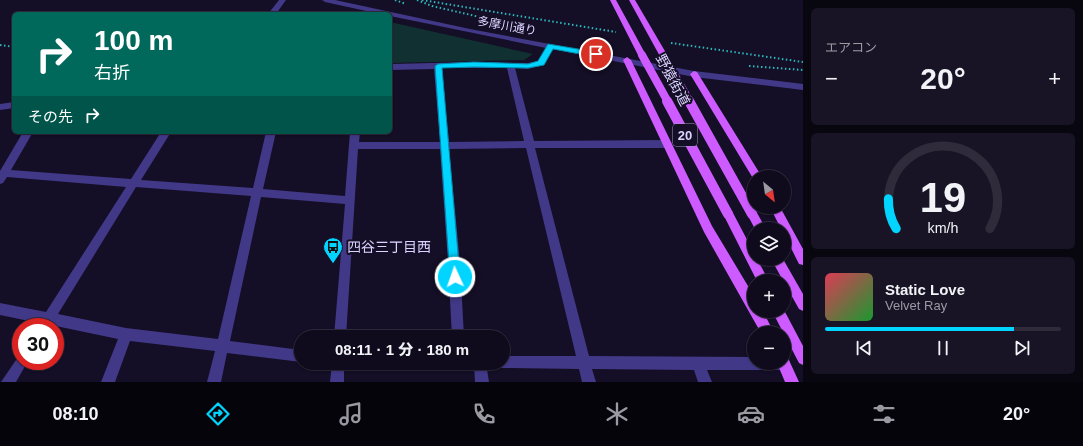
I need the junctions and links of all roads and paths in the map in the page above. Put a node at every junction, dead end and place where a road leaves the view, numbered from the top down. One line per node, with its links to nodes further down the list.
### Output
1 (283, 0): 6 (street)
2 (325, 0): 7 (street, 多摩川通り)
3 (418, 0): 9 (path); 10 (path)
4 (612, 0): 43 (main road, 野猿街道 / 20, bridge)
5 (632, 0): 40 (main road, 野猿街道 / 20, bridge)
6 (274, 12)
7 (381, 12)
8 (392, 14): 13 (street, 多摩川通り)
9 (524, 28)
10 (617, 32)
11 (670, 42): 16 (path)
12 (0, 46): 14 (path)
13 (551, 46): 15 (street, 多摩川通り); 17 (street)
14 (12, 48)
15 (627, 60): 22 (street, 多摩川通り); 30 (main road)
16 (803, 62)
17 (510, 65): 18 (street); 32 (street)
18 (438, 66): 20 (street); 31 (street)
19 (743, 66): 21 (path)
20 (392, 67)
21 (803, 70)
22 (694, 74): 23 (street, 多摩川通り); 34 (main road)
23 (803, 87)
24 (12, 105): 25 (street)
25 (0, 107)
26 (27, 134): 35 (street)
27 (165, 134): 36 (street)
28 (271, 134): 37 (street)
29 (355, 134): 33 (street)
30 (666, 144): 32 (street); 44 (main road)
31 (445, 145): 32 (street); 33 (street); 52 (street)
32 (530, 145): 58 (street)
33 (354, 146): 38 (street)
34 (753, 170)
35 (2, 177): 36 (street)
36 (133, 184): 37 (street); 48 (street)
37 (258, 192): 38 (street); 54 (street)
38 (349, 200): 51 (street)
39 (779, 214): 41 (main road)
40 (757, 222)
41 (803, 260)
42 (781, 266): 45 (main road)
43 (759, 274)
44 (747, 295)
45 (803, 305)
46 (0, 310): 47 (street)
47 (28, 318)
48 (49, 318)
49 (782, 318): 56 (main road)
50 (64, 325): 53 (street)
51 (340, 330)
52 (458, 330)
53 (126, 334): 54 (street); 66 (street)
54 (222, 346): 55 (street); 67 (street)
55 (294, 355)
56 (803, 359)
57 (510, 362): 58 (street)
58 (584, 363): 59 (street); 70 (street)
59 (698, 364): 60 (street); 71 (street)
60 (747, 364)
61 (16, 370): 65 (street)
62 (338, 370): 68 (street)
63 (481, 370): 69 (street)
64 (786, 370): 72 (main road)
65 (8, 382)
66 (108, 382)
67 (214, 382)
68 (337, 382)
69 (482, 382)
70 (589, 382)
71 (705, 382)
72 (792, 382)

